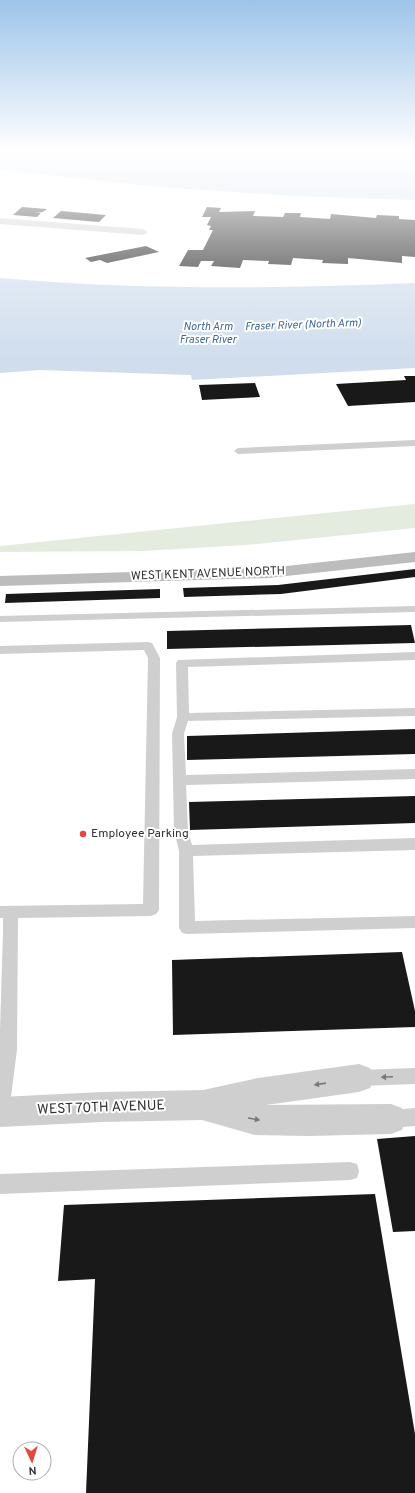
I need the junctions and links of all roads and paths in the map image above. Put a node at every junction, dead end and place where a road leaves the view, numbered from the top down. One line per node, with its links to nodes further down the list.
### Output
1 (9, 222): 2 (street)
2 (143, 232)
3 (415, 443): 4 (lane)
4 (238, 451)
5 (415, 557): 6 (street, WEST KENT AVENUE NORTH)
6 (0, 581)
7 (415, 609): 8 (lane)
8 (0, 620)
9 (0, 650): 17 (lane)
10 (415, 656): 12 (lane)
11 (415, 712): 12 (lane)
12 (183, 717): 14 (lane)
13 (415, 774): 14 (lane)
14 (179, 780): 16 (lane)
15 (415, 844): 16 (lane)
16 (186, 851): 18 (lane)
17 (5, 911): 22 (lane)
18 (415, 922)
19 (415, 1076): 20 (lane, one-way to 20)
20 (359, 1078): 21 (street, WEST 70TH AVENUE, one-way to 21)
21 (203, 1106): 22 (street, WEST 70TH AVENUE); 23 (street, WEST 70TH AVENUE, one-way to 23)
22 (0, 1112)
23 (403, 1118)
24 (350, 1171): 25 (lane)
25 (0, 1184)

